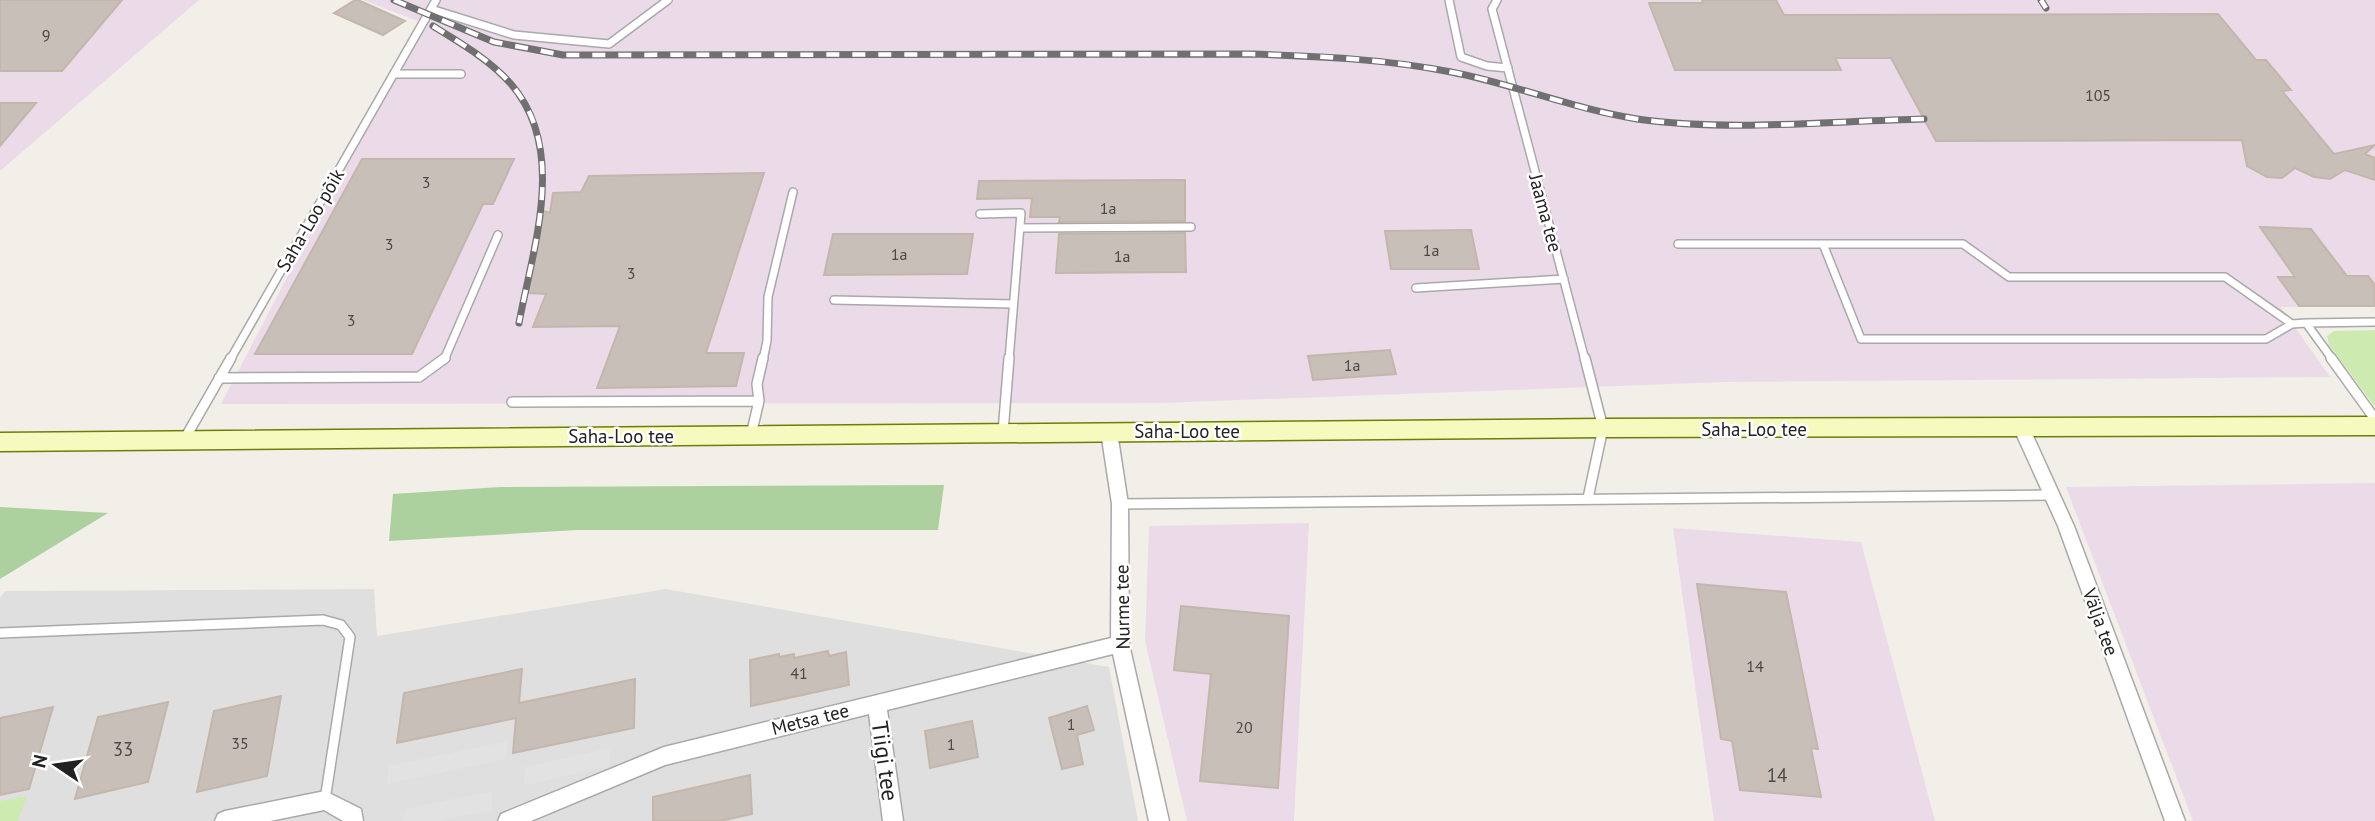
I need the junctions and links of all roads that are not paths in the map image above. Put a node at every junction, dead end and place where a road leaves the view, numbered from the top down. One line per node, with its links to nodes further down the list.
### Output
1 (436, 0): 6 (lane, Saha-Loo põik)
2 (668, 0): 6 (lane)
3 (1449, 0): 8 (lane)
4 (1489, 0): 7 (lane, Jaama tee)
5 (1497, 0): 7 (lane)
6 (431, 9): 9 (lane, Saha-Loo põik)
7 (1492, 9): 8 (lane, Jaama tee)
8 (1508, 68): 18 (lane, Jaama tee)
9 (394, 74): 10 (lane); 25 (lane, Saha-Loo põik)
10 (461, 74)
11 (793, 192): 26 (lane)
12 (980, 214): 14 (lane)
13 (1191, 227): 14 (lane)
14 (1020, 228): 21 (lane)
15 (498, 235): 25 (lane)
16 (1678, 244): 17 (lane)
17 (1823, 244): 24 (lane); 24 (lane)
18 (1564, 279): 19 (lane); 31 (lane, Jaama tee)
19 (1416, 288)
20 (834, 300): 21 (lane)
21 (1013, 304): 32 (lane)
22 (2375, 322): 23 (lane)
23 (2306, 323): 24 (lane); 28 (lane)
24 (2292, 324)
25 (219, 378): 35 (lane, Saha-Loo põik)
26 (759, 401): 27 (lane); 34 (lane)
27 (512, 402)
28 (2375, 419)
29 (2375, 426): 30 (main road, Saha-Loo tee)
30 (2021, 427): 31 (main road, Saha-Loo tee); 37 (street, Välja tee)
31 (1603, 428): 33 (main road, Saha-Loo tee); 38 (lane)
32 (1003, 432): 33 (main road, Saha-Loo tee); 34 (main road, Saha-Loo tee)
33 (1109, 432): 39 (street, Nurme tee)
34 (751, 435): 35 (main road, Saha-Loo tee)
35 (184, 440): 36 (main road, Saha-Loo tee)
36 (0, 442)
37 (2050, 495): 38 (lane); 49 (street, Välja tee)
38 (1588, 498): 39 (lane)
39 (1120, 504): 41 (street, Nurme tee)
40 (0, 633): 43 (lane)
41 (1120, 644): 42 (street, Metsa tee); 48 (street, Nurme tee)
42 (877, 702): 46 (street, Metsa tee); 47 (street, Tiigi tee)
43 (325, 800): 44 (street); 45 (street)
44 (225, 821)
45 (353, 821)
46 (508, 821)
47 (892, 821)
48 (1159, 821)
49 (2175, 821)

